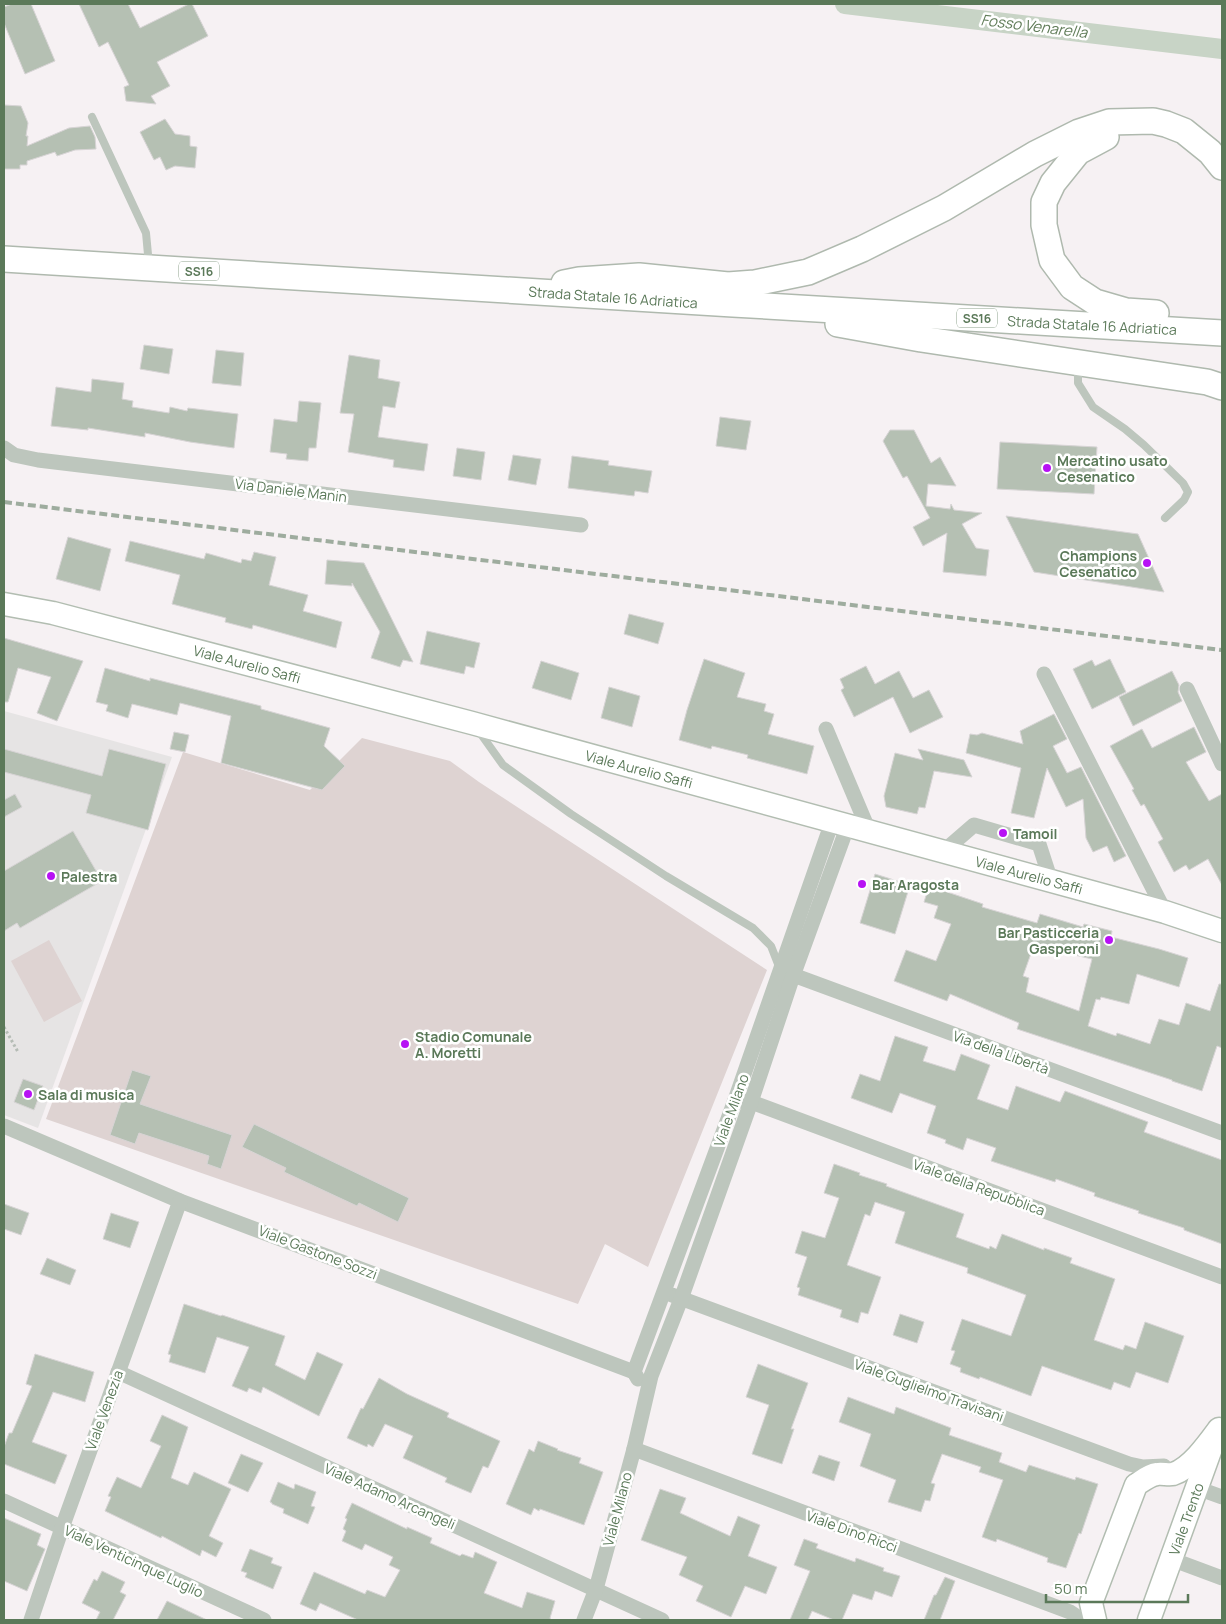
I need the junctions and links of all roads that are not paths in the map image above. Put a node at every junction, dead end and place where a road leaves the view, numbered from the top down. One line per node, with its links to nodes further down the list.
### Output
1 (92, 117): 5 (lane)
2 (1153, 121): 3 (main road); 6 (main road); 8 (main road)
3 (1222, 167)
4 (4, 258): 5 (main road, Strada Statale 16 Adriatica / SS16)
5 (150, 268): 6 (main road, Strada Statale 16 Adriatica / SS16)
6 (532, 291): 7 (main road, Strada Statale 16 Adriatica / SS16)
7 (733, 304): 9 (main road, Strada Statale 16 Adriatica / SS16); 10 (main road)
8 (1222, 317)
9 (1222, 333)
10 (1078, 363): 11 (main road); 13 (lane)
11 (1222, 387)
12 (4, 448): 14 (street, Via Daniele Manin)
13 (1165, 518)
14 (581, 525)
15 (4, 592): 17 (street, Viale Aurelio Saffi)
16 (4, 604): 17 (street, Viale Aurelio Saffi)
17 (53, 613): 20 (street, Viale Aurelio Saffi)
18 (1044, 674): 27 (street)
19 (1187, 689): 22 (street)
20 (472, 723): 23 (street, Viale Aurelio Saffi); 29 (lane)
21 (826, 729): 24 (street)
22 (1222, 764)
23 (840, 823): 24 (street, Viale Aurelio Saffi); 29 (street, Viale Milano)
24 (869, 830): 25 (street, Viale Aurelio Saffi)
25 (944, 851): 26 (street, Viale Aurelio Saffi); 26 (street)
26 (1051, 881): 27 (street, Viale Aurelio Saffi)
27 (1165, 912): 28 (street, Viale Aurelio Saffi)
28 (1222, 931)
29 (786, 972): 30 (street, Viale Milano); 31 (street, Viale Milano); 33 (street, Via della Libertà)
30 (735, 1100): 31 (street, Viale della Repubblica); 36 (street, Viale Milano)
31 (751, 1102): 35 (street, Viale della Repubblica); 37 (street, Viale Milano)
32 (4, 1126): 34 (street, Viale Gastone Sozzi)
33 (1222, 1133)
34 (180, 1201): 38 (street, Viale Venezia); 39 (street, Viale Gastone Sozzi)
35 (1222, 1278)
36 (664, 1292): 37 (street, Viale Guglielmo Travisani); 39 (street, Viale Milano)
37 (681, 1299): 40 (street, Viale Milano); 44 (street, Viale Guglielmo Travisani)
38 (118, 1372): 50 (street, Viale Venezia); 53 (street, Viale Adamo Arcangeli)
39 (634, 1372): 40 (street)
40 (646, 1396): 42 (street, Viale Milano)
41 (1220, 1424): 43 (street); 47 (street, Viale Trento)
42 (634, 1449): 53 (street, Viale Milano); 54 (street, Viale Dino Ricci)
43 (1196, 1457): 44 (street, Viale Guglielmo Travisani); 45 (street)
44 (1115, 1458): 46 (street)
45 (1172, 1474): 46 (street); 47 (street)
46 (1136, 1485): 54 (street)
47 (1194, 1497): 48 (street); 51 (street, Viale Trento)
48 (1222, 1497)
49 (4, 1501): 50 (street, Viale Venticinque Luglio)
50 (62, 1528): 55 (street, Viale Venezia); 56 (street, Viale Venticinque Luglio)
51 (1171, 1560): 52 (street); 59 (street, Viale Trento)
52 (1222, 1578)
53 (596, 1589): 57 (street, Viale Milano); 58 (street, Viale Adamo Arcangeli)
54 (1085, 1614)
55 (31, 1620)
56 (264, 1620)
57 (584, 1620)
58 (662, 1620)
59 (1150, 1620)

